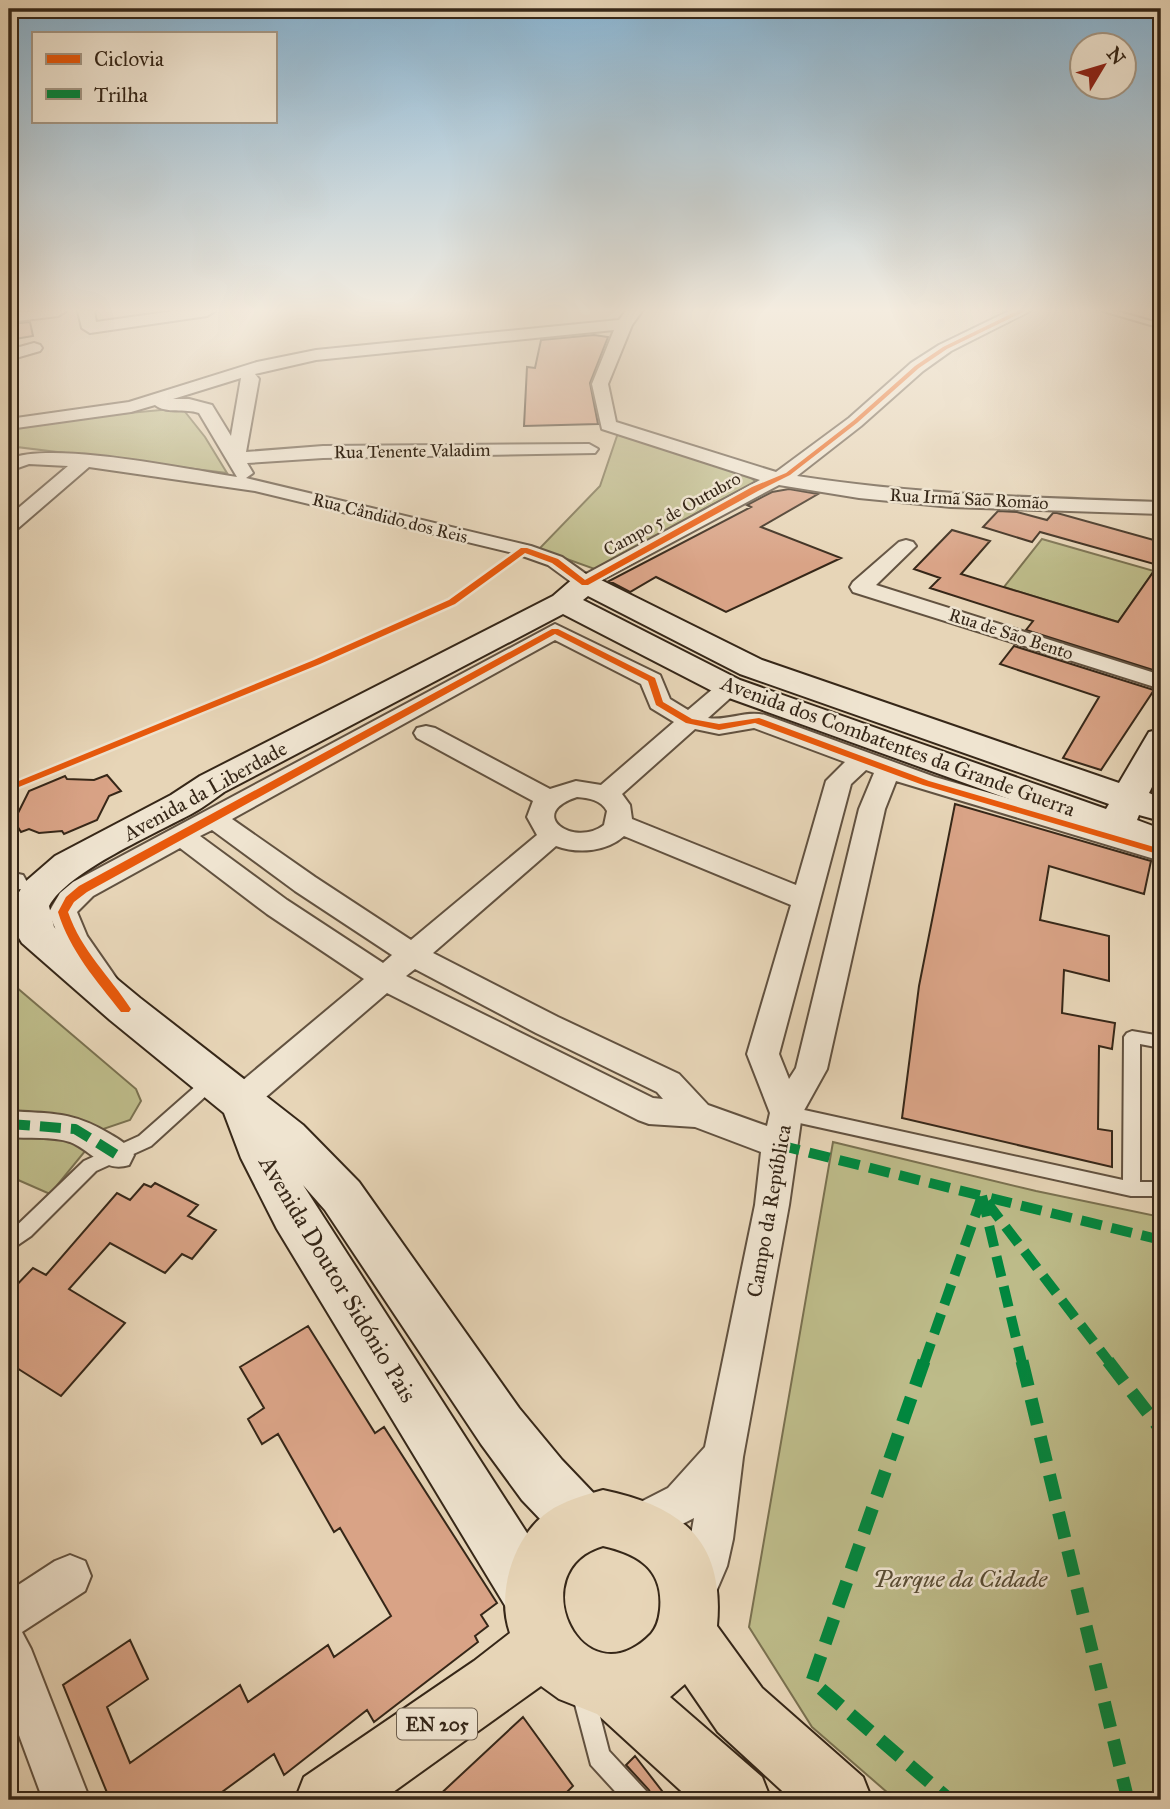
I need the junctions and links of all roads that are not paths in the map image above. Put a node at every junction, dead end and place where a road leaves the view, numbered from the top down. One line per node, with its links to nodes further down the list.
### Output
1 (170, 395): 5 (street)
2 (248, 395): 8 (street)
3 (602, 395): 11 (street, Campo 5 de Outubro)
4 (885, 395): 11 (street)
5 (131, 407): 6 (street); 8 (street)
6 (9, 424)
7 (589, 449): 8 (street, Rua Tenente Valadim)
8 (236, 458): 12 (street)
9 (85, 461): 10 (street, Rua Cândido dos Reis); 12 (street, Rua Cândido dos Reis); 14 (street)
10 (9, 466)
11 (777, 480): 13 (street, Rua Irmã São Romão); 16 (street, Campo 5 de Outubro)
12 (256, 485): 16 (street, Rua Cândido dos Reis)
13 (1161, 508)
14 (9, 526)
15 (906, 546): 18 (street, Rua de São Bento)
16 (574, 592): 17 (main road, Avenida dos Combatentes da Grande Guerra); 22 (main road, Avenida da Liberdade)
17 (739, 679): 19 (street); 27 (main road, Avenida dos Combatentes da Grande Guerra)
18 (1161, 682)
19 (689, 720): 22 (street); 23 (street); 24 (street)
20 (426, 733): 25 (street)
21 (1161, 739): 27 (main road)
22 (305, 750): 28 (street); 40 (main road, Avenida da Liberdade)
23 (875, 764): 30 (street); 36 (street); 45 (street, Campo da República)
24 (606, 795): 25 (street); 29 (street)
25 (548, 798): 32 (street)
26 (1161, 810): 27 (main road, Avenida dos Combatentes da Grande Guerra)
27 (1123, 812): 30 (street); 33 (main road, Avenida dos Combatentes da Grande Guerra)
28 (214, 818): 31 (street); 35 (street)
29 (619, 824): 32 (street); 36 (street)
30 (1080, 829): 34 (street)
31 (181, 835): 37 (street); 40 (street)
32 (552, 836): 38 (street)
33 (1161, 842)
34 (1161, 852)
35 (305, 884): 37 (street); 38 (street)
36 (806, 900): 45 (street)
37 (277, 907): 39 (street)
38 (413, 955): 39 (street); 41 (street)
39 (384, 978): 43 (street); 44 (street)
40 (125, 1009): 44 (main road, Avenida da Liberdade)
41 (547, 1025): 43 (street); 46 (street)
42 (1161, 1042): 50 (lane)
43 (527, 1051): 46 (street)
44 (227, 1090): 49 (lane); 54 (main road, Avenida Doutor Sidónio Pais); 60 (main road, Avenida Doutor Sidónio Pais)
45 (786, 1113): 48 (street, Campo da República); 50 (lane)
46 (698, 1114): 48 (street)
47 (9, 1124): 49 (street)
48 (779, 1144): 53 (street, Campo da República)
49 (117, 1155): 52 (lane)
50 (1131, 1189): 51 (lane)
51 (1161, 1189)
52 (9, 1243)
53 (723, 1457): 55 (street); 58 (street, Campo da República)
54 (583, 1523): 55 (main road); 60 (main road)
55 (642, 1524): 58 (main road)
56 (70, 1576): 57 (street)
57 (9, 1616)
58 (688, 1617): 60 (main road, EN 205); 65 (main road)
59 (9, 1649): 61 (street)
60 (567, 1651): 62 (main road, EN 205); 63 (lane); 64 (main road, Avenida Doutor Sidónio Pais)
61 (66, 1800)
62 (327, 1800)
63 (639, 1800)
64 (738, 1800)
65 (840, 1800)

